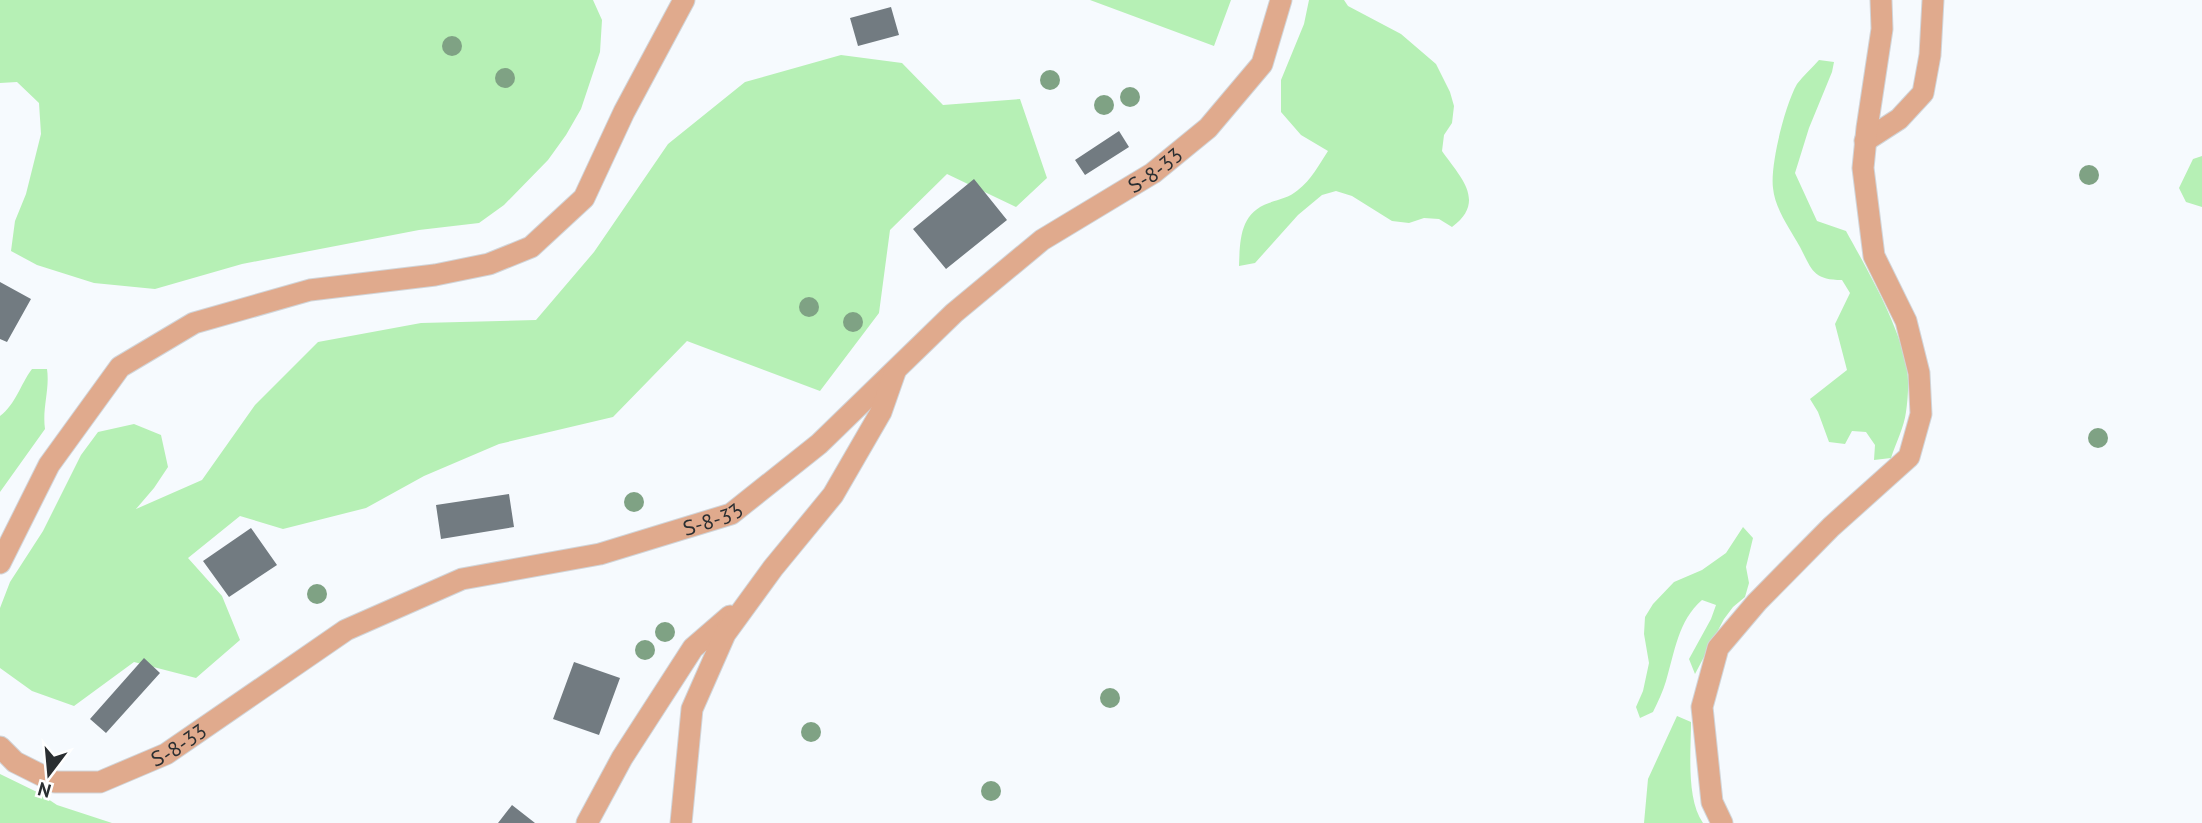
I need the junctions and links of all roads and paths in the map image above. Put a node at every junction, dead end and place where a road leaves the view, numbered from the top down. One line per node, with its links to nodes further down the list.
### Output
1 (684, 0): 7 (street)
2 (1281, 0): 6 (street, Տ-8-33 / Տ-8-33)
3 (1881, 0): 5 (street)
4 (1933, 0): 5 (street)
5 (1866, 141): 12 (street)
6 (897, 367): 8 (street); 9 (street, Տ-8-33 / Տ-8-33)
7 (0, 562)
8 (750, 598): 10 (street); 11 (street)
9 (0, 747)
10 (587, 823)
11 (681, 823)
12 (1722, 823)

